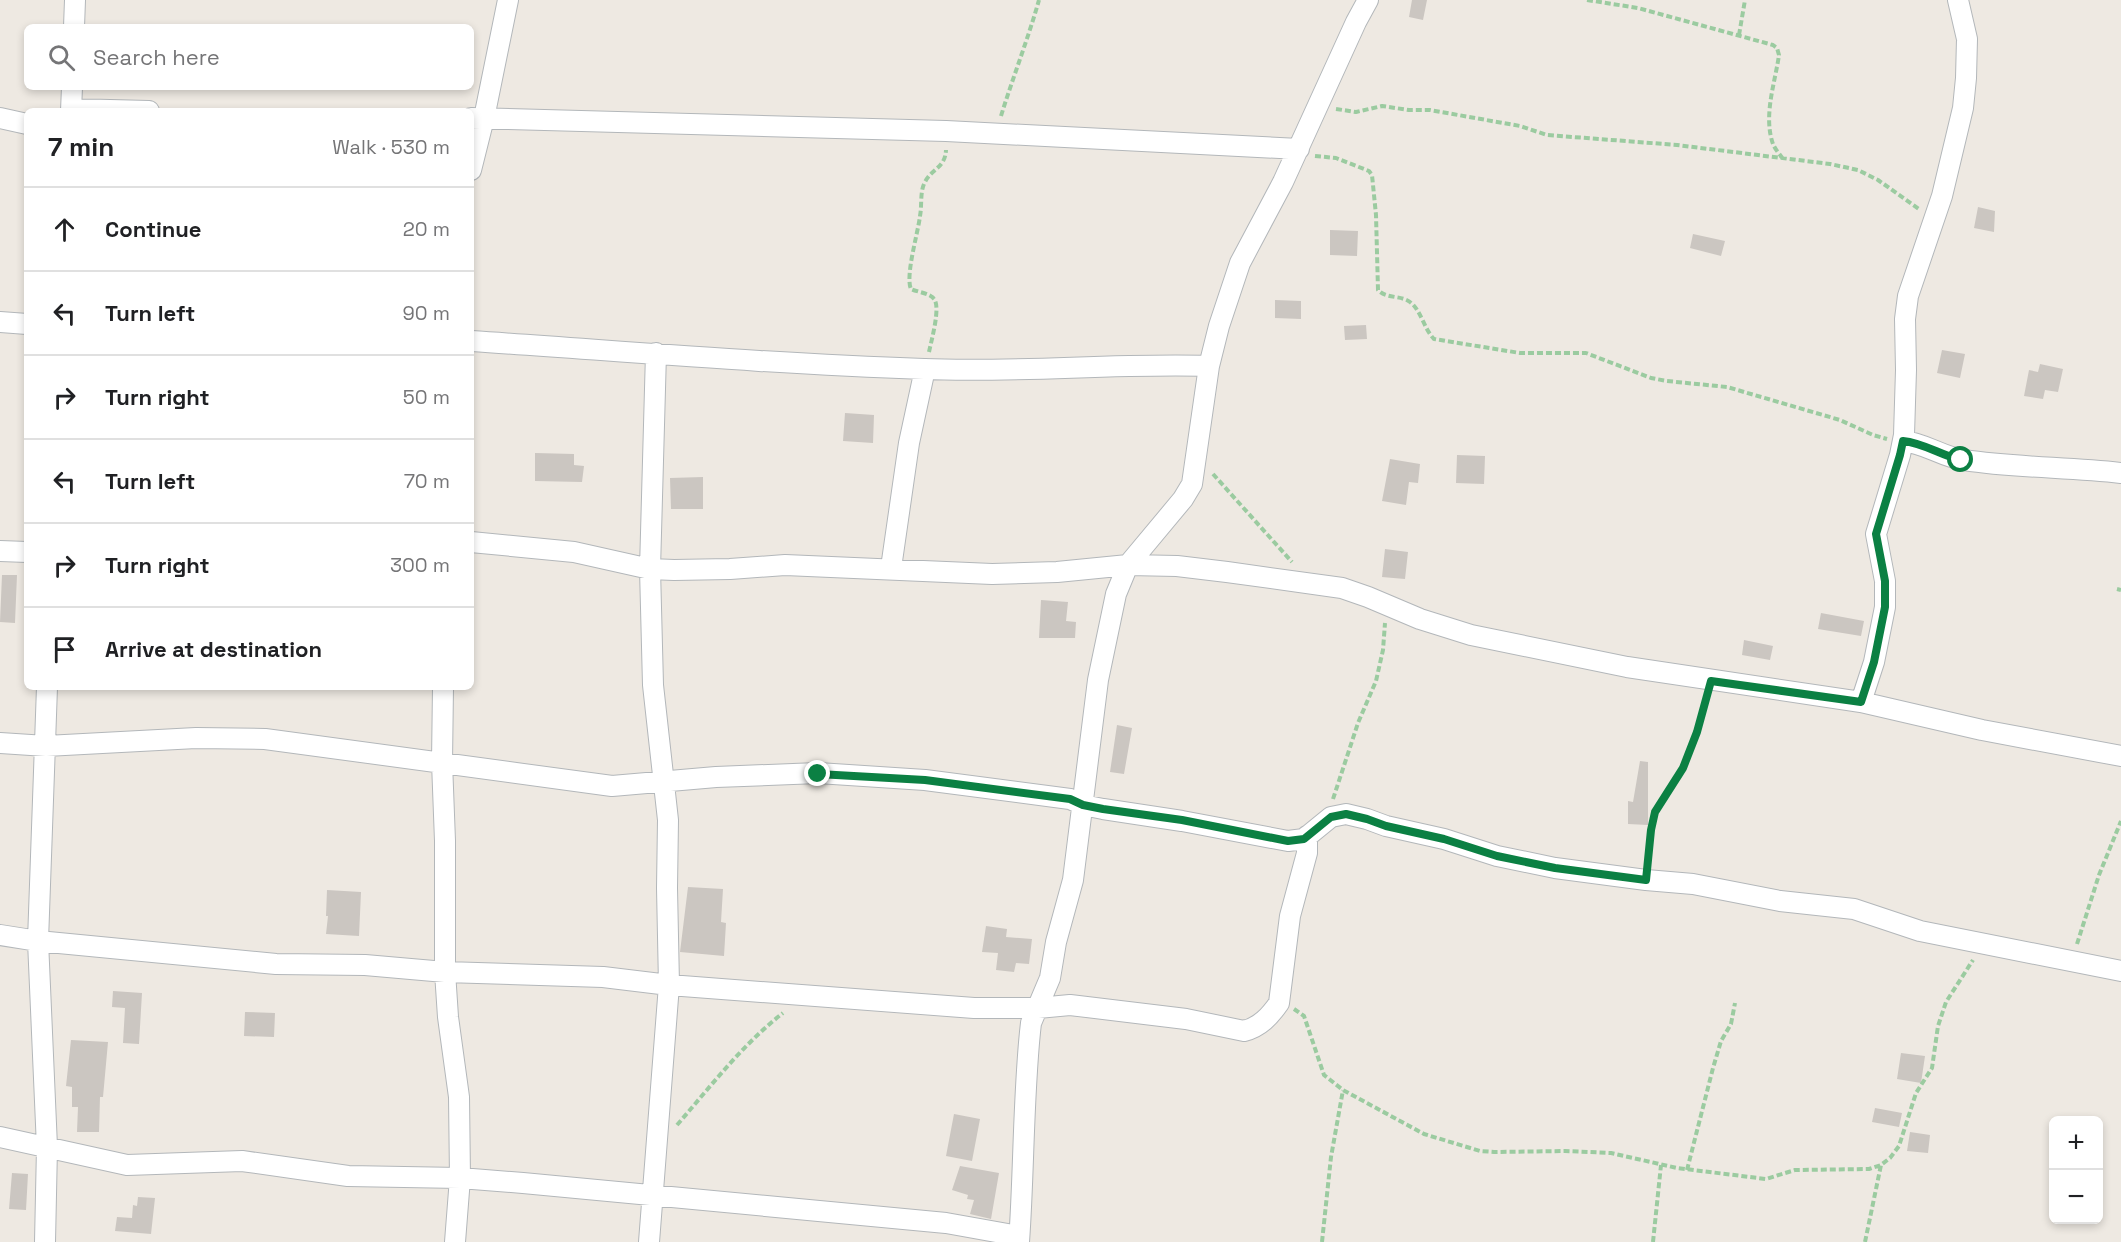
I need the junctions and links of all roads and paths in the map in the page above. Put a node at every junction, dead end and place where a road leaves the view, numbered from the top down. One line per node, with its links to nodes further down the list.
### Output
1 (75, 0): 8 (street)
2 (508, 0): 14 (street)
3 (1039, 0): 17 (path)
4 (1368, 0): 11 (street)
5 (1587, 0): 9 (path)
6 (1745, 0): 9 (path)
7 (1958, 0): 21 (street)
8 (74, 24)
9 (1739, 35): 20 (path)
10 (72, 90): 12 (street)
11 (1318, 106): 19 (street); 20 (path)
12 (71, 108)
13 (0, 118): 15 (street)
14 (477, 118): 16 (street); 18 (street)
15 (24, 123)
16 (946, 131): 17 (street); 27 (path)
17 (995, 134): 19 (street)
18 (474, 144)
19 (1298, 151): 26 (street); 28 (path)
20 (1784, 160): 21 (path)
21 (1934, 220): 28 (street)
22 (0, 322): 23 (street)
23 (24, 324)
24 (474, 341): 25 (street)
25 (656, 353): 27 (street); 36 (street)
26 (1209, 366): 27 (street); 29 (street)
27 (925, 369): 35 (street)
28 (1903, 441): 30 (street); 42 (street)
29 (1197, 458): 34 (street); 37 (path)
30 (2121, 473)
31 (474, 542): 36 (street)
32 (2, 550): 33 (street)
33 (24, 552)
34 (1128, 565): 35 (street); 37 (street); 48 (street)
35 (891, 568): 36 (street)
36 (650, 569): 47 (street)
37 (1310, 583): 38 (street)
38 (1386, 604): 39 (street); 49 (path)
39 (1711, 681): 42 (street); 52 (path)
40 (47, 690): 44 (street)
41 (443, 690): 46 (street)
42 (1861, 702): 45 (street)
43 (0, 743): 44 (street)
44 (46, 747): 46 (street); 54 (street)
45 (2121, 756)
46 (442, 762): 47 (street); 58 (street)
47 (665, 782): 48 (street); 59 (street)
48 (1083, 805): 51 (street); 63 (street)
49 (1331, 817): 51 (street); 52 (street)
50 (2121, 820): 56 (path)
51 (1307, 836): 62 (street)
52 (1646, 880): 55 (street)
53 (0, 935): 54 (street)
54 (38, 941): 58 (street); 67 (street)
55 (1983, 944): 56 (street); 69 (path)
56 (2072, 961): 57 (street)
57 (2121, 971)
58 (445, 972): 59 (street); 71 (street)
59 (669, 985): 60 (street); 72 (street)
60 (804, 995): 63 (street); 65 (path)
61 (1735, 1003): 70 (path)
62 (1279, 1004): 63 (street); 64 (path)
63 (1038, 1008): 73 (street)
64 (1342, 1090): 68 (path); 77 (path)
65 (675, 1127)
66 (0, 1137): 67 (street)
67 (47, 1147): 71 (street); 74 (street)
68 (1661, 1165): 70 (path); 78 (path)
69 (1881, 1165): 70 (path); 79 (path)
70 (1687, 1170)
71 (460, 1178): 72 (street); 75 (street)
72 (652, 1196): 73 (street); 76 (street)
73 (1019, 1239)
74 (45, 1242)
75 (455, 1242)
76 (649, 1242)
77 (1322, 1242)
78 (1653, 1242)
79 (1865, 1242)

